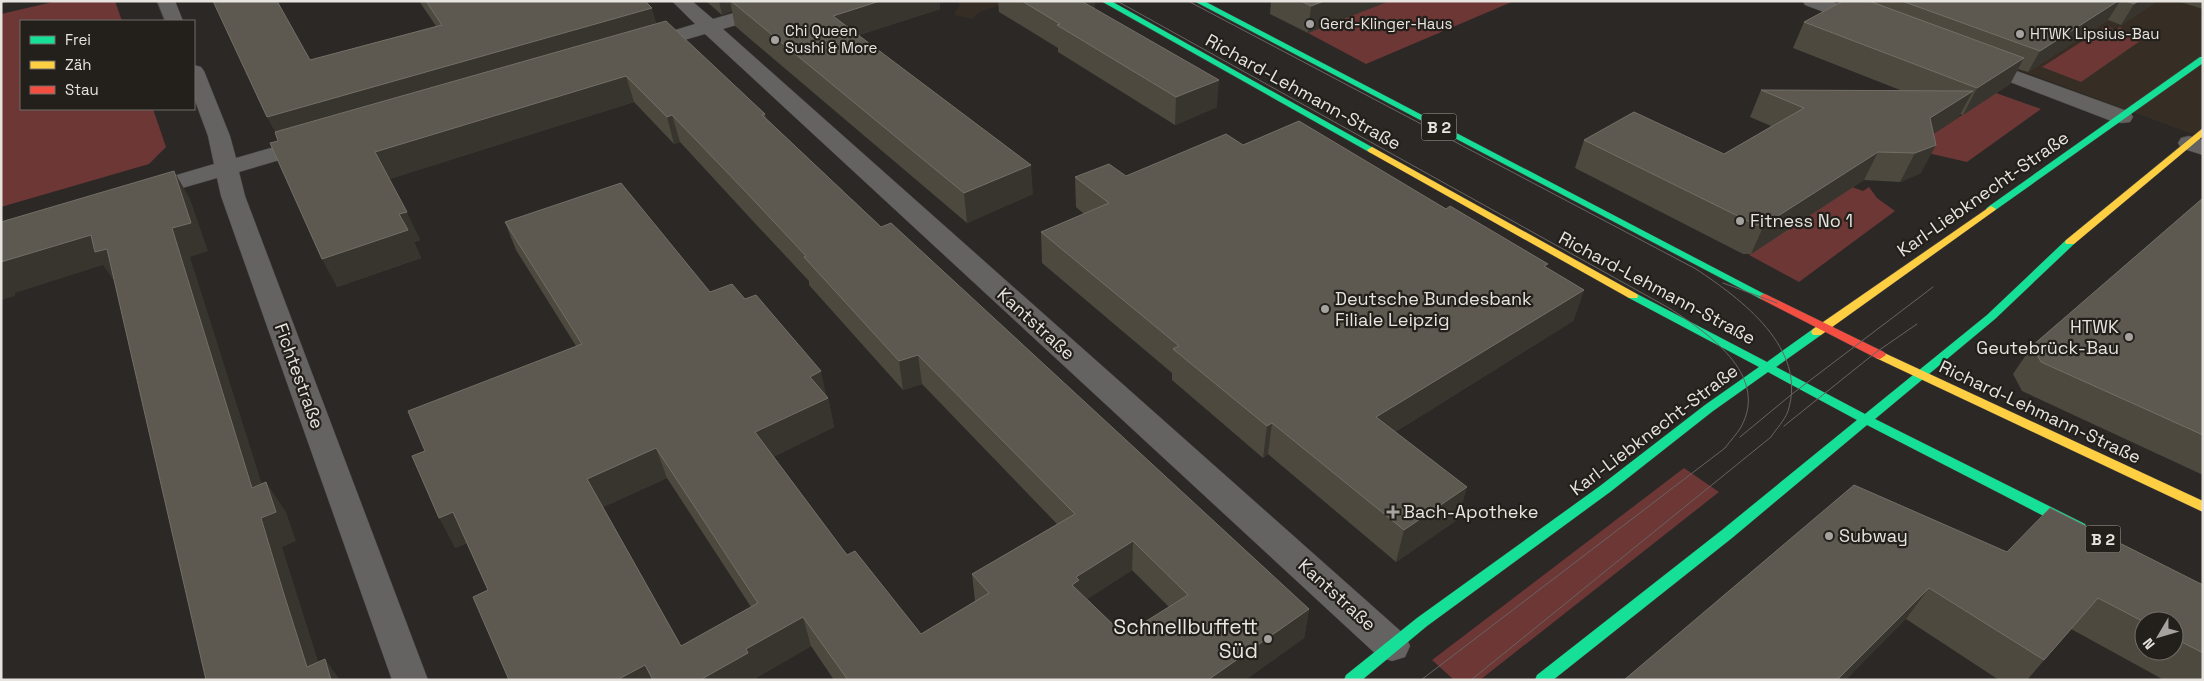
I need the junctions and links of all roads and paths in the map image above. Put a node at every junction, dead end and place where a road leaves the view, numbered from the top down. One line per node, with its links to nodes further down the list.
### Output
1 (166, 1): 7 (street)
2 (680, 1): 8 (street, Kantstraße)
3 (796, 1): 8 (street)
4 (1105, 1): 20 (main road, Richard-Lehmann-Straße / B 2)
5 (1198, 1): 19 (main road, Richard-Lehmann-Straße / B 2)
6 (1812, 1): 9 (street)
7 (174, 20)
8 (709, 27): 10 (street); 25 (street, Kantstraße)
9 (1882, 27)
10 (628, 50)
11 (1964, 58): 14 (street)
12 (2203, 59): 14 (main road, Karl-Liebknecht-Straße)
13 (195, 74): 17 (street, Fichtestraße)
14 (2122, 117): 19 (main road, Karl-Liebknecht-Straße)
15 (332, 137): 17 (street)
16 (2198, 141): 21 (main road)
17 (226, 168): 18 (street); 26 (street, Fichtestraße)
18 (123, 198)
19 (1824, 328): 20 (main road, Karl-Liebknecht-Straße); 21 (main road, Richard-Lehmann-Straße / B 2)
20 (1768, 367): 22 (main road, Richard-Lehmann-Straße / B 2); 25 (main road, Karl-Liebknecht-Straße)
21 (1919, 374): 22 (main road); 23 (main road, Richard-Lehmann-Straße / B 2)
22 (1864, 419): 24 (main road, Richard-Lehmann-Straße / B 2); 28 (main road)
23 (2203, 507)
24 (2090, 533)
25 (1392, 646): 27 (main road, Karl-Liebknecht-Straße)
26 (410, 680)
27 (1351, 680)
28 (1542, 680)

